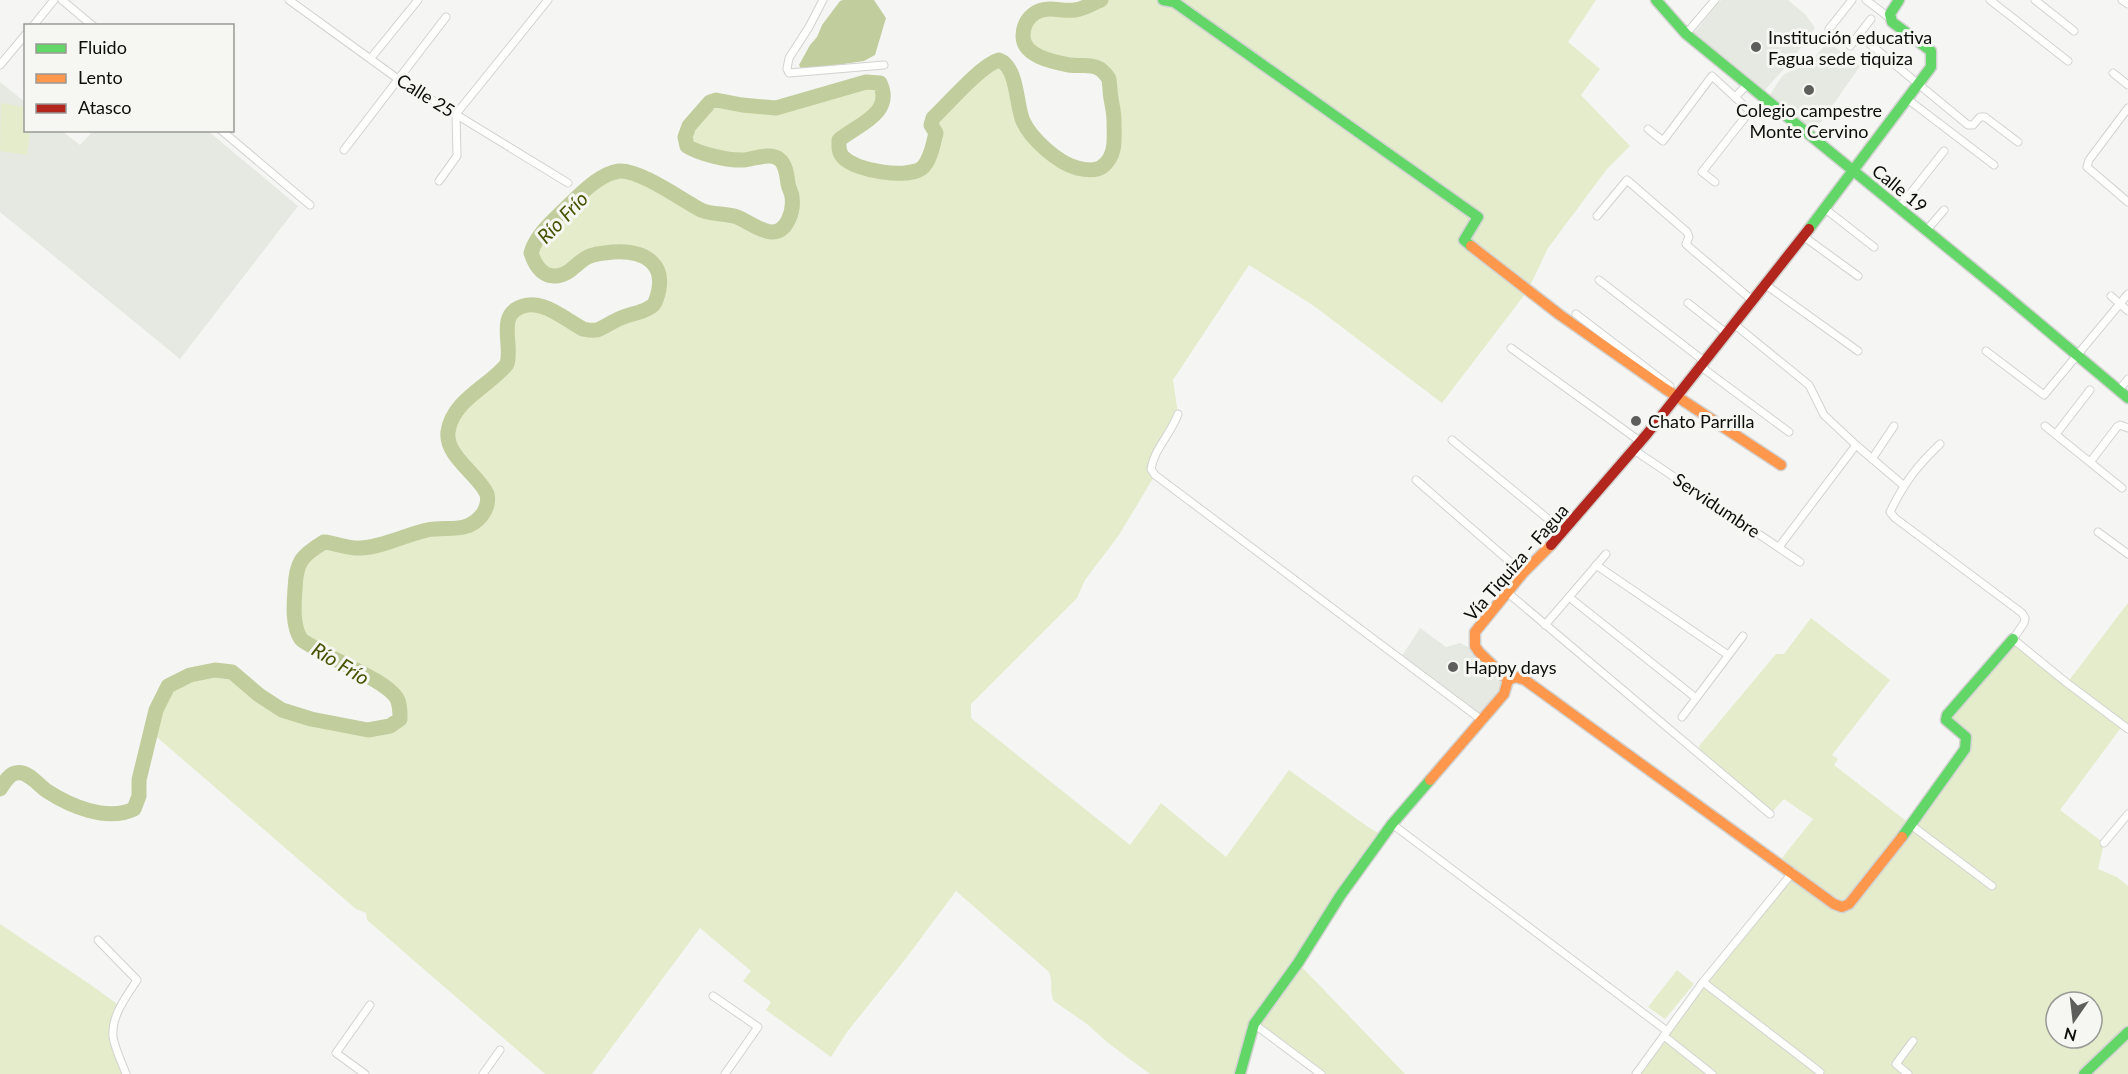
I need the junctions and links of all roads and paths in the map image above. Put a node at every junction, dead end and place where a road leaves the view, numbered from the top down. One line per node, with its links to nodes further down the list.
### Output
1 (54, 0): 20 (street)
2 (62, 0): 21 (street)
3 (290, 0): 28 (street, Calle 25)
4 (418, 0): 28 (street)
5 (548, 0): 40 (street)
6 (823, 0): 31 (street)
7 (1163, 0): 80 (street)
8 (1656, 0): 24 (street, Calle 19)
9 (1715, 0): 24 (street)
10 (1852, 0): 22 (street)
11 (1866, 0): 19 (street)
12 (1899, 0): 19 (street)
13 (1990, 0): 29 (street)
14 (2035, 0): 23 (street)
15 (2122, 0): 16 (street)
16 (2128, 4)
17 (446, 17): 33 (street)
18 (1871, 19): 25 (street)
19 (1890, 19): 34 (street, Vía Tiquiza - Fagua)
20 (35, 24)
21 (91, 24)
22 (1830, 29)
23 (2074, 31)
24 (1686, 34): 35 (street, Calle 19)
25 (1858, 35): 27 (street); 34 (street)
26 (24, 36): 30 (street)
27 (1850, 46)
28 (371, 58): 33 (street, Calle 25)
29 (2068, 61)
30 (0, 65)
31 (884, 65)
32 (2113, 73): 36 (street)
33 (398, 79): 40 (street, Calle 25); 44 (street)
34 (1918, 83): 38 (street, Vía Tiquiza - Fagua); 43 (street)
35 (1747, 85): 37 (street); 47 (street, Calle 19)
36 (2128, 85)
37 (1735, 97): 41 (street); 49 (street)
38 (1906, 98): 46 (street); 47 (street, Vía Tiquiza - Fagua)
39 (2128, 108): 51 (street)
40 (456, 114): 48 (street); 50 (street, Calle 25)
41 (1648, 129)
42 (223, 132): 52 (street)
43 (2018, 142)
44 (344, 150)
45 (1944, 151): 54 (street)
46 (1994, 165)
47 (1851, 171): 53 (street, Vía Tiquiza - Fagua); 54 (street, Calle 19)
48 (439, 181)
49 (1715, 182)
50 (568, 183)
51 (2128, 202)
52 (310, 205)
53 (1824, 208): 58 (street, Vía Tiquiza - Fagua); 59 (street)
54 (1898, 208): 57 (street, Calle 19)
55 (1944, 210): 57 (street)
56 (1597, 216): 65 (street)
57 (1926, 231): 75 (street, Calle 19)
58 (1803, 236): 60 (street); 62 (street, Vía Tiquiza - Fagua)
59 (1874, 247)
60 (1858, 276)
61 (1599, 280): 76 (street)
62 (1766, 285): 65 (street, Vía Tiquiza - Fagua); 73 (street)
63 (2128, 294): 67 (street)
64 (2111, 296): 67 (street)
65 (1752, 300): 70 (street, Vía Tiquiza - Fagua)
66 (1688, 303): 71 (street)
67 (2120, 304): 68 (street); 75 (street)
68 (2128, 310)
69 (1576, 314): 80 (street)
70 (1734, 324): 71 (street, Vía Tiquiza - Fagua); 90 (street)
71 (1726, 333): 76 (street, Vía Tiquiza - Fagua)
72 (1511, 348): 91 (street, Servidumbre)
73 (1858, 351)
74 (1986, 351): 75 (street)
75 (2077, 356): 79 (street, Calle 19)
76 (1702, 364): 80 (street, Vía Tiquiza - Fagua); 86 (street)
77 (2128, 379): 79 (street)
78 (2090, 390): 87 (street)
79 (2119, 390): 81 (street, Calle 19)
80 (1678, 395): 91 (street, Vía Tiquiza - Fagua); 94 (street)
81 (2128, 398)
82 (1178, 414): 116 (street)
83 (1894, 426): 92 (street)
84 (2045, 426): 87 (street)
85 (2128, 428): 93 (street)
86 (1789, 432)
87 (2056, 434): 93 (street)
88 (1452, 440): 99 (street)
89 (1940, 444): 96 (street)
90 (1856, 445): 92 (street); 101 (street)
91 (1637, 446): 99 (street, Vía Tiquiza - Fagua); 101 (street, Servidumbre)
92 (1872, 459): 96 (street)
93 (2091, 461): 97 (street)
94 (1781, 465)
95 (1416, 480): 106 (street)
96 (1903, 485): 111 (street)
97 (2122, 488)
98 (2098, 531): 102 (street)
99 (1564, 532): 106 (street, Vía Tiquiza - Fagua)
100 (2128, 542): 102 (street)
101 (1779, 547): 104 (street, Servidumbre)
102 (2125, 552)
103 (1606, 554): 105 (street)
104 (1800, 562)
105 (1596, 565): 108 (street); 112 (street)
106 (1524, 573): 107 (street, Vía Tiquiza - Fagua)
107 (1508, 593): 109 (street); 113 (street, Vía Tiquiza - Fagua)
108 (1569, 597): 109 (street); 114 (street)
109 (1545, 625): 118 (street)
110 (1743, 636): 112 (street)
111 (2013, 639): 117 (street); 121 (street)
112 (1728, 655): 114 (street)
113 (1508, 680): 116 (street); 123 (street)
114 (1696, 698): 115 (street)
115 (1682, 717)
116 (1483, 721): 120 (street)
117 (2128, 729)
118 (1770, 814)
119 (2128, 814): 122 (street)
120 (1392, 824): 129 (street); 131 (street)
121 (1911, 825): 123 (street); 124 (street)
122 (2104, 843)
123 (1793, 872): 126 (street)
124 (1992, 886)
125 (98, 940): 136 (street)
126 (1703, 982): 131 (street); 134 (street)
127 (713, 996): 138 (street)
128 (370, 1005): 135 (street)
129 (1254, 1024): 139 (street); 140 (street)
130 (2128, 1032): 144 (street)
131 (1665, 1033): 141 (street); 142 (street)
132 (1913, 1041): 143 (street)
133 (500, 1050): 137 (street)
134 (1820, 1072)
135 (363, 1073)
136 (126, 1074)
137 (483, 1074)
138 (725, 1074)
139 (1240, 1074)
140 (1320, 1074)
141 (1636, 1074)
142 (1712, 1074)
143 (1908, 1074)
144 (2084, 1074)

